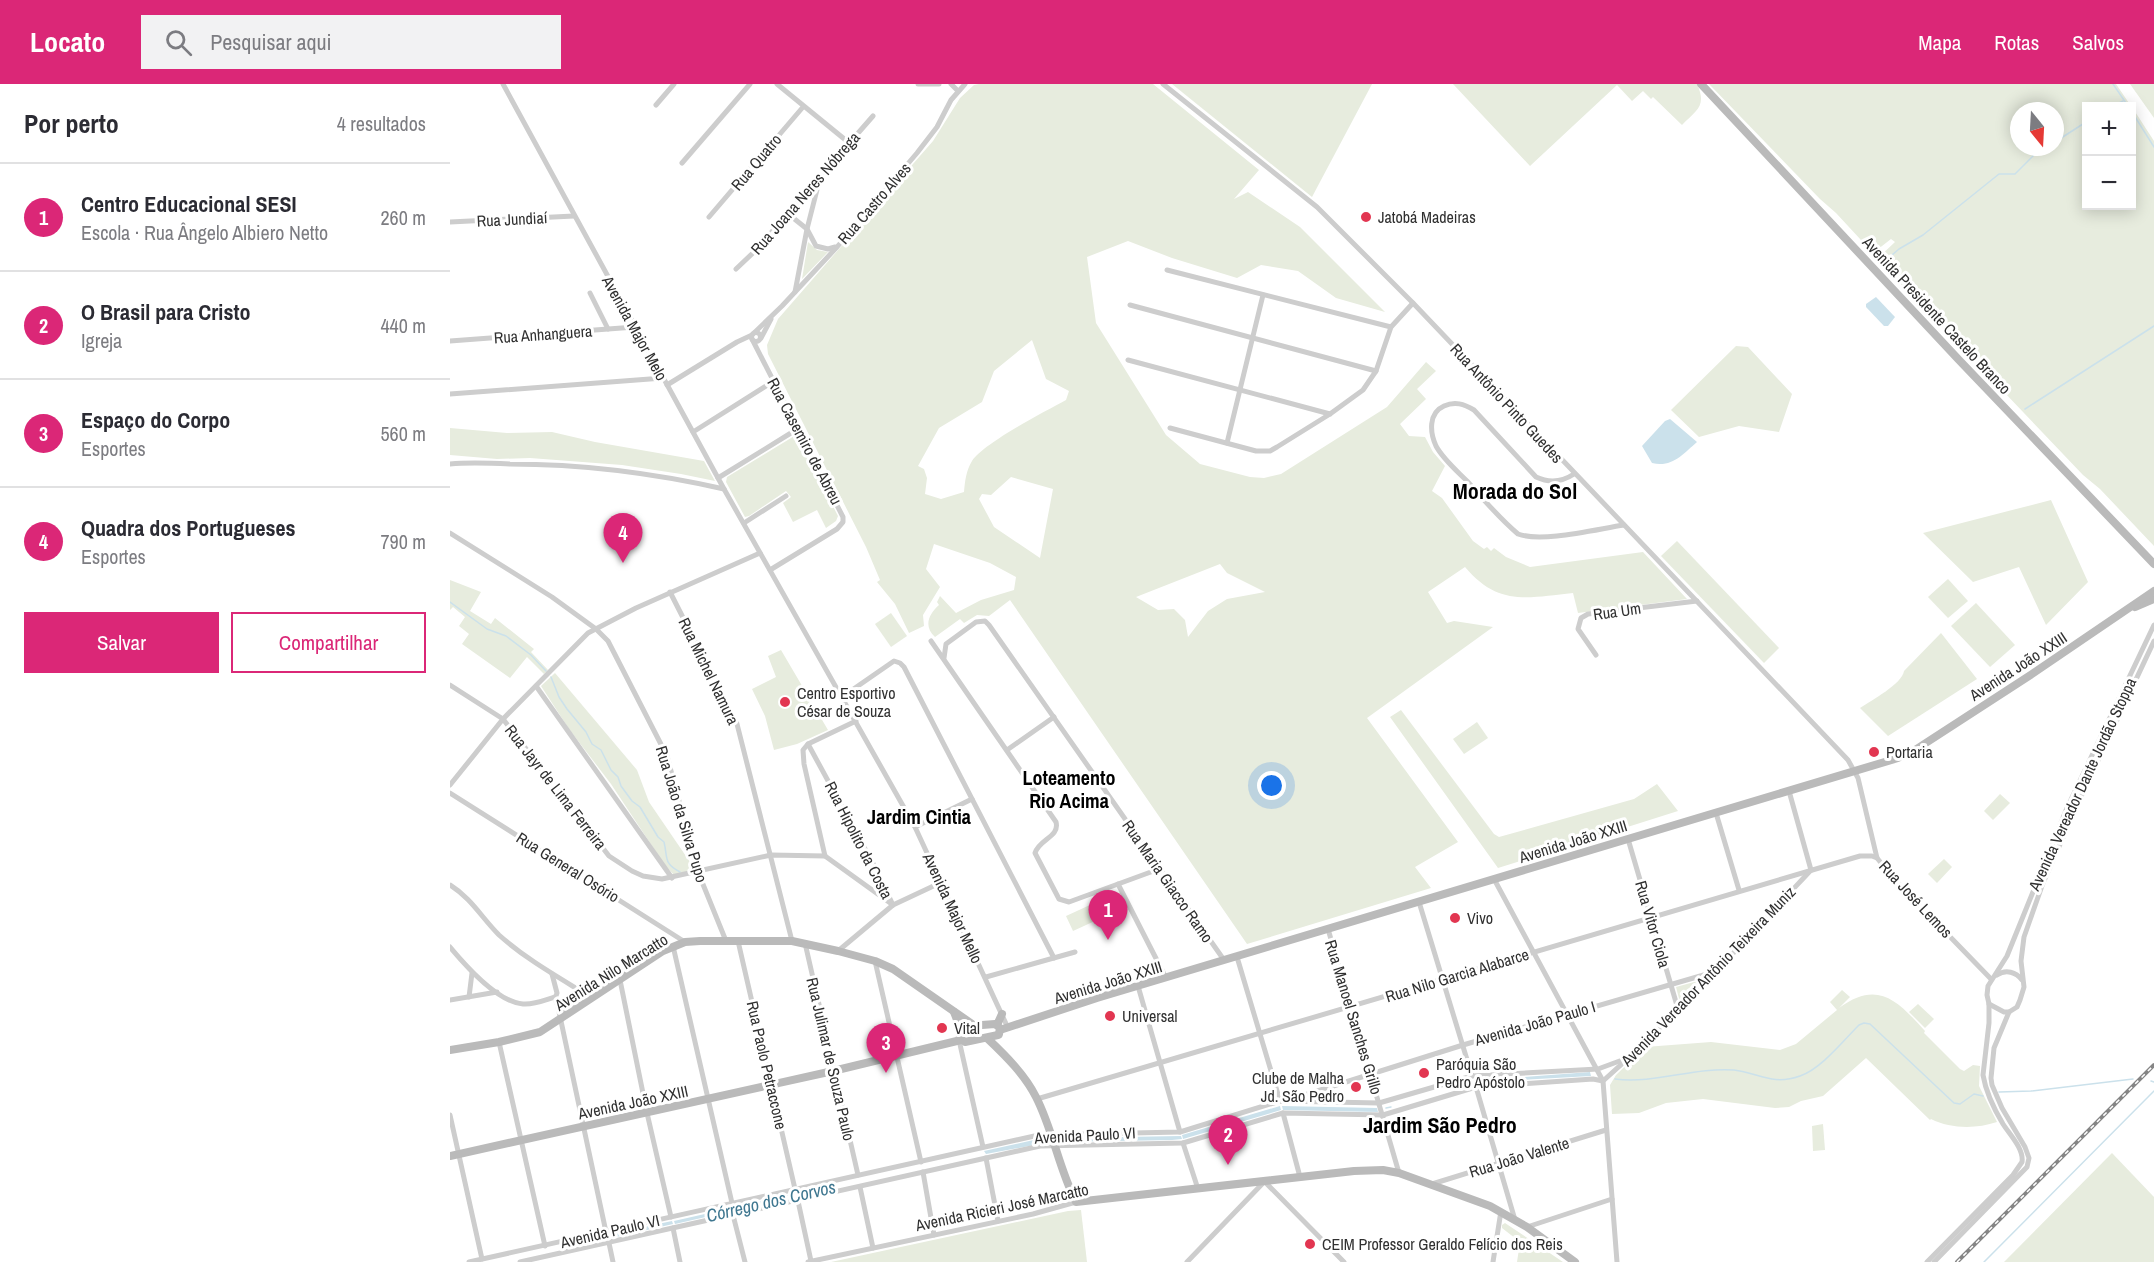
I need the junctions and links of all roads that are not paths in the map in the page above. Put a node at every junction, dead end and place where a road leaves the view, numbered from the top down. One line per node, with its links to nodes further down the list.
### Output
1 (503, 84): 19 (street, Avenida Major Melo)
2 (674, 84): 12 (street)
3 (750, 84): 16 (street)
4 (777, 84): 13 (street)
5 (918, 84): 6 (street)
6 (939, 84)
7 (951, 84): 11 (street)
8 (965, 84): 11 (street, Rua Castro Alves)
9 (1163, 84): 29 (street, Rua Antônio Pinto Guedes)
10 (1701, 84): 61 (main road, Avenida Presidente Castelo Branco)
11 (958, 91): 23 (street, Rua Castro Alves)
12 (656, 105)
13 (803, 107): 15 (street); 20 (street, Rua Quatro)
14 (873, 116): 15 (street, Rua Joana Neres Nóbrega)
15 (848, 142): 17 (street, Rua Joana Neres Nóbrega)
16 (682, 163)
17 (820, 177): 18 (street, Rua Joana Neres Nóbrega); 22 (street)
18 (787, 213): 22 (street); 24 (street, Rua Joana Neres Nóbrega)
19 (574, 216): 21 (street, Rua Jundiaí); 32 (street, Avenida Major Melo)
20 (710, 217)
21 (450, 222)
22 (807, 229): 23 (street); 26 (street)
23 (837, 247): 26 (street, Rua Castro Alves)
24 (736, 269)
25 (1167, 270): 28 (street)
26 (795, 292): 31 (street, Rua Castro Alves)
27 (590, 293): 34 (street)
28 (1263, 295): 33 (street); 36 (street)
29 (1413, 303): 33 (street); 53 (street, Rua Antônio Pinto Guedes)
30 (1130, 305): 36 (street)
31 (773, 315): 35 (street, Rua Castro Alves); 37 (street, Rua Castro Alves)
32 (635, 327): 34 (street, Rua Anhanguera); 42 (street, Avenida Major Melo)
33 (1390, 327): 41 (street)
34 (608, 329): 38 (street, Rua Anhanguera)
35 (753, 335): 37 (street); 39 (street, Rua Casemiro de Abreu); 44 (street, Rua Castro Alves)
36 (1252, 337): 41 (street); 45 (street)
37 (761, 338): 39 (street)
38 (450, 342)
39 (761, 358): 43 (street, Rua Casemiro de Abreu)
40 (1128, 360): 45 (street)
41 (1376, 371): 47 (street)
42 (663, 378): 44 (street, Avenida Major Melo); 46 (street)
43 (774, 381): 48 (street, Rua Casemiro de Abreu); 50 (street)
44 (667, 385): 50 (street, Avenida Major Melo)
45 (1240, 389): 47 (street); 51 (street)
46 (450, 394)
47 (1330, 414): 51 (street)
48 (798, 428): 54 (street); 62 (street, Rua Casemiro de Abreu)
49 (1170, 428): 51 (street)
50 (693, 432): 54 (street, Avenida Major Melo)
51 (1227, 443)
52 (450, 464): 55 (street)
53 (1574, 474): 58 (street, Rua Antônio Pinto Guedes); 58 (street)
54 (718, 478): 55 (street, Avenida Major Melo)
55 (724, 489): 57 (street, Avenida Major Melo)
56 (786, 496): 57 (street)
57 (744, 523): 60 (street, Avenida Major Melo)
58 (1624, 525): 66 (street, Rua Antônio Pinto Guedes)
59 (450, 532): 69 (street, Rua João da Silva Pupo)
60 (760, 553): 62 (street, Avenida Major Melo); 64 (street)
61 (2154, 564)
62 (770, 570): 76 (street, Avenida Major Mello)
63 (2154, 591): 67 (main road, Avenida João XXIII)
64 (670, 592): 69 (street); 90 (street, Rua Michel Namura)
65 (2154, 600): 67 (main road, Avenida João XXIII)
66 (1697, 601): 72 (street, Rua Um); 82 (street, Rua Antônio Pinto Guedes)
67 (2122, 613): 82 (main road, Avenida João XXIII)
68 (2154, 625): 124 (street, Avenida Vereador Dante Jordão Stoppa)
69 (596, 628): 75 (street); 95 (street, Rua João da Silva Pupo)
70 (2154, 641): 131 (street, Avenida Vereador Dante Jordão Stoppa)
71 (946, 644): 73 (street); 73 (street); 77 (street, Rua Maria Giacco Ramo)
72 (1596, 655)
73 (945, 658): 81 (street)
74 (450, 685): 78 (street, Rua Jayr de Lima Ferreira)
75 (536, 686): 78 (street); 96 (street)
76 (842, 697): 79 (street, Avenida Major Mello); 86 (street)
77 (1054, 717): 81 (street); 93 (street, Rua Maria Giacco Ramo)
78 (503, 719): 83 (street); 96 (street, Rua Jayr de Lima Ferreira)
79 (856, 721): 80 (street); 88 (street, Avenida Major Mello)
80 (808, 744): 91 (street); 103 (street, Rua Hipolito da Costa)
81 (1007, 750): 99 (street)
82 (1855, 771): 84 (main road, Avenida João XXIII); 92 (street, Rua José Lemos)
83 (450, 785)
84 (1789, 791): 87 (main road, Avenida João XXIII); 94 (street)
85 (450, 793): 109 (street, Rua General Osório)
86 (972, 799): 88 (street); 117 (street)
87 (1716, 813): 89 (main road, Avenida João XXIII); 101 (street)
88 (915, 827): 98 (street, Avenida Major Mello)
89 (1628, 839): 97 (main road, Avenida João XXIII); 104 (street, Rua Vitor Ciola)
90 (771, 855): 91 (street, Rua Jayr de Lima Ferreira); 95 (street, Rua Jayr de Lima Ferreira); 108 (street, Rua Michel Namura)
91 (825, 856): 103 (street)
92 (1877, 858): 94 (street, Rua Nilo Garcia Alabarce); 124 (street, Rua José Lemos)
93 (1159, 869): 99 (street); 118 (street, Rua Maria Giacco Ramo)
94 (1811, 870): 101 (street, Rua Nilo Garcia Alabarce); 120 (street, Avenida Vereador Antônio Teixeira Muniz)
95 (698, 872): 96 (street, Rua Jayr de Lima Ferreira); 106 (street, Rua João da Silva Pupo)
96 (672, 878)
97 (1494, 879): 102 (main road, Avenida João XXIII); 114 (street)
98 (942, 882): 103 (street); 123 (street, Avenida Major Mello)
99 (1118, 884): 125 (street)
100 (450, 885): 122 (street)
101 (1738, 890): 104 (street, Rua Nilo Garcia Alabarce)
102 (1419, 902): 105 (main road, Avenida João XXIII); 126 (street)
103 (893, 905): 113 (street)
104 (1651, 916): 114 (street, Rua Nilo Garcia Alabarce); 128 (street, Rua Vitor Ciola)
105 (1328, 929): 116 (main road, Avenida João XXIII); 138 (street, Rua Manoel Sanches Grillo)
106 (726, 941): 107 (main road, Avenida Nilo Marcatto); 109 (main road, Avenida Nilo Marcatto)
107 (738, 941): 108 (main road, Avenida Nilo Marcatto); 162 (street, Rua Paolo Petraccone)
108 (792, 941): 110 (main road, Avenida Nilo Marcatto)
109 (685, 942): 111 (main road, Avenida Nilo Marcatto)
110 (805, 943): 113 (main road, Avenida Nilo Marcatto); 158 (street, Rua Julimar de Souza Paulo)
111 (673, 946): 127 (main road, Avenida Nilo Marcatto); 164 (street)
112 (450, 947): 121 (street)
113 (838, 951): 119 (main road, Avenida Nilo Marcatto)
114 (1534, 951): 126 (street, Rua Nilo Garcia Alabarce); 143 (street)
115 (1075, 952): 117 (street)
116 (1237, 957): 118 (main road, Avenida João XXIII); 147 (street)
117 (1054, 958): 123 (street)
118 (1224, 960): 125 (main road, Avenida João XXIII)
119 (875, 962): 140 (main road, Avenida Nilo Marcatto); 153 (street)
120 (1715, 971): 128 (street, Avenida João Paulo I); 139 (street, Avenida Vereador Antônio Teixeira Muniz)
121 (472, 973): 132 (street); 134 (street)
122 (552, 974): 130 (street); 133 (street)
123 (986, 977): 142 (street, Avenida Major Mello)
124 (1993, 977): 131 (street); 137 (street, Avenida Vereador Dante Jordão Stoppa)
125 (1166, 978): 129 (main road, Avenida João XXIII)
126 (1443, 978): 138 (street, Rua Nilo Garcia Alabarce); 151 (street)
127 (620, 980): 135 (main road, Avenida Nilo Marcatto); 169 (street)
128 (1671, 983): 139 (street, Rua Vitor Ciola); 143 (street, Avenida João Paulo I)
129 (1138, 986): 146 (main road, Avenida João XXIII); 156 (street)
130 (573, 987): 133 (street); 135 (street)
131 (2024, 987): 141 (street)
132 (497, 992): 133 (street); 134 (street)
133 (556, 995): 144 (street)
134 (469, 997): 136 (street)
135 (592, 998): 144 (main road, Avenida Nilo Marcatto)
136 (450, 1000)
137 (1989, 1004): 141 (street); 223 (street, Avenida Vereador Dante Jordão Stoppa)
138 (1350, 1007): 147 (street, Rua Nilo Garcia Alabarce); 159 (street, Rua Manoel Sanches Grillo)
139 (1677, 1010): 155 (street, Avenida Vereador Antônio Teixeira Muniz)
140 (954, 1012): 145 (main road, Avenida Nilo Marcatto); 148 (main road)
141 (2009, 1012): 224 (street)
142 (1002, 1014): 146 (main road)
143 (1568, 1014): 151 (street, Avenida João Paulo I); 157 (street)
144 (563, 1018): 150 (main road, Avenida Nilo Marcatto); 173 (street)
145 (975, 1026): 146 (main road, Avenida João XXIII); 148 (main road, Avenida João XXIII)
146 (1001, 1030): 149 (main road, Avenida João XXIII); 154 (main road)
147 (1260, 1033): 156 (street, Rua Nilo Garcia Alabarce); 167 (street)
148 (961, 1038): 149 (main road, Avenida João XXIII); 153 (main road, Avenida João XXIII); 180 (street)
149 (988, 1039): 154 (main road)
150 (499, 1042): 152 (main road, Avenida Nilo Marcatto); 177 (street)
151 (1462, 1045): 159 (street, Avenida João Paulo I); 160 (street)
152 (450, 1050)
153 (896, 1055): 158 (main road, Avenida João XXIII); 183 (street)
154 (1006, 1056): 165 (main road)
155 (1632, 1056): 157 (street, Avenida Paulo VI); 161 (street, Avenida Vereador Antônio Teixeira Muniz)
156 (1161, 1063): 165 (street, Rua Nilo Garcia Alabarce); 175 (street)
157 (1598, 1069): 160 (street, Avenida Paulo VI); 161 (street)
158 (833, 1071): 162 (main road, Avenida João XXIII); 187 (street, Rua Julimar de Souza Paulo)
159 (1371, 1074): 166 (street, Avenida João Paulo I); 168 (street, Rua Manoel Sanches Grillo)
160 (1472, 1076): 168 (street, Avenida Paulo VI)
161 (1603, 1081): 163 (street, Avenida Paulo VI); 174 (street)
162 (772, 1084): 164 (main road, Avenida João XXIII); 192 (street, Rua Paolo Petraccone)
163 (1476, 1087): 171 (street, Avenida Paulo VI); 184 (street)
164 (709, 1098): 169 (main road, Avenida João XXIII); 197 (street)
165 (1037, 1099): 176 (main road)
166 (1288, 1100): 167 (street, Avenida Paulo VI); 168 (street, Avenida Paulo VI)
167 (1280, 1101): 175 (street, Avenida Paulo VI)
168 (1379, 1103): 171 (street, Rua Manoel Sanches Grillo)
169 (647, 1113): 173 (main road, Avenida João XXIII); 200 (street)
170 (1283, 1113): 171 (street, Avenida Paulo VI); 178 (street, Avenida Paulo VI); 188 (street)
171 (1383, 1115): 186 (street, Rua Manoel Sanches Grillo)
172 (450, 1116): 181 (street)
173 (584, 1126): 177 (main road, Avenida João XXIII); 205 (street)
174 (1606, 1130): 184 (street, Rua João Valente); 194 (street)
175 (1180, 1132): 176 (street, Avenida Paulo VI)
176 (1050, 1135): 179 (main road); 180 (street, Avenida Paulo VI)
177 (521, 1140): 181 (main road, Avenida João XXIII); 208 (street)
178 (1183, 1143): 179 (street, Avenida Paulo VI); 193 (street)
179 (1054, 1146): 182 (street, Avenida Paulo VI); 196 (main road)
180 (983, 1147): 183 (street, Avenida Paulo VI)
181 (454, 1155): 210 (street)
182 (986, 1158): 185 (street, Avenida Paulo VI); 202 (street)
183 (921, 1162): 187 (street, Avenida Paulo VI)
184 (1498, 1163): 190 (street, Rua João Valente); 201 (street)
185 (923, 1172): 191 (street, Avenida Paulo VI); 206 (street)
186 (1399, 1173): 188 (main road, Avenida Ricieri José Marcatto); 190 (main road, Avenida Ricieri José Marcatto)
187 (858, 1175): 192 (street, Avenida Paulo VI)
188 (1300, 1177): 189 (main road, Avenida Ricieri José Marcatto)
189 (1265, 1182): 193 (main road, Avenida Ricieri José Marcatto); 212 (street); 219 (street)
190 (1432, 1184): 198 (main road, Avenida Ricieri José Marcatto)
191 (860, 1187): 195 (street, Avenida Paulo VI); 209 (street)
192 (795, 1189): 197 (street, Avenida Paulo VI)
193 (1198, 1189): 196 (main road, Avenida Ricieri José Marcatto)
194 (1612, 1199): 203 (street); 222 (street)
195 (798, 1201): 199 (street, Avenida Paulo VI); 218 (street)
196 (1076, 1202): 202 (street, Avenida Ricieri José Marcatto)
197 (732, 1203): 200 (street, Avenida Paulo VI)
198 (1501, 1211): 201 (main road, Avenida Ricieri José Marcatto); 220 (street)
199 (733, 1215): 204 (street, Avenida Paulo VI); 217 (street)
200 (671, 1217): 205 (street, Avenida Paulo VI)
201 (1515, 1220): 203 (main road, Avenida Ricieri José Marcatto)
202 (998, 1221): 206 (street, Avenida Ricieri José Marcatto)
203 (1527, 1227): 221 (main road, Avenida Ricieri José Marcatto)
204 (673, 1228): 207 (street, Avenida Paulo VI); 216 (street)
205 (606, 1232): 208 (street, Avenida Paulo VI)
206 (934, 1235): 209 (street, Avenida Ricieri José Marcatto)
207 (609, 1243): 211 (street, Avenida Paulo VI); 215 (street)
208 (545, 1246): 210 (street, Avenida Paulo VI)
209 (873, 1248): 218 (street, Avenida Ricieri José Marcatto)
210 (482, 1259): 213 (street, Avenida Paulo VI)
211 (547, 1259): 214 (street, Avenida Paulo VI)
212 (1341, 1261)
213 (469, 1262)
214 (520, 1262)
215 (613, 1262)
216 (680, 1262)
217 (745, 1262)
218 (809, 1262)
219 (1187, 1262)
220 (1492, 1262)
221 (1575, 1262)
222 (1617, 1262)
223 (1927, 1262)
224 (1934, 1262)

